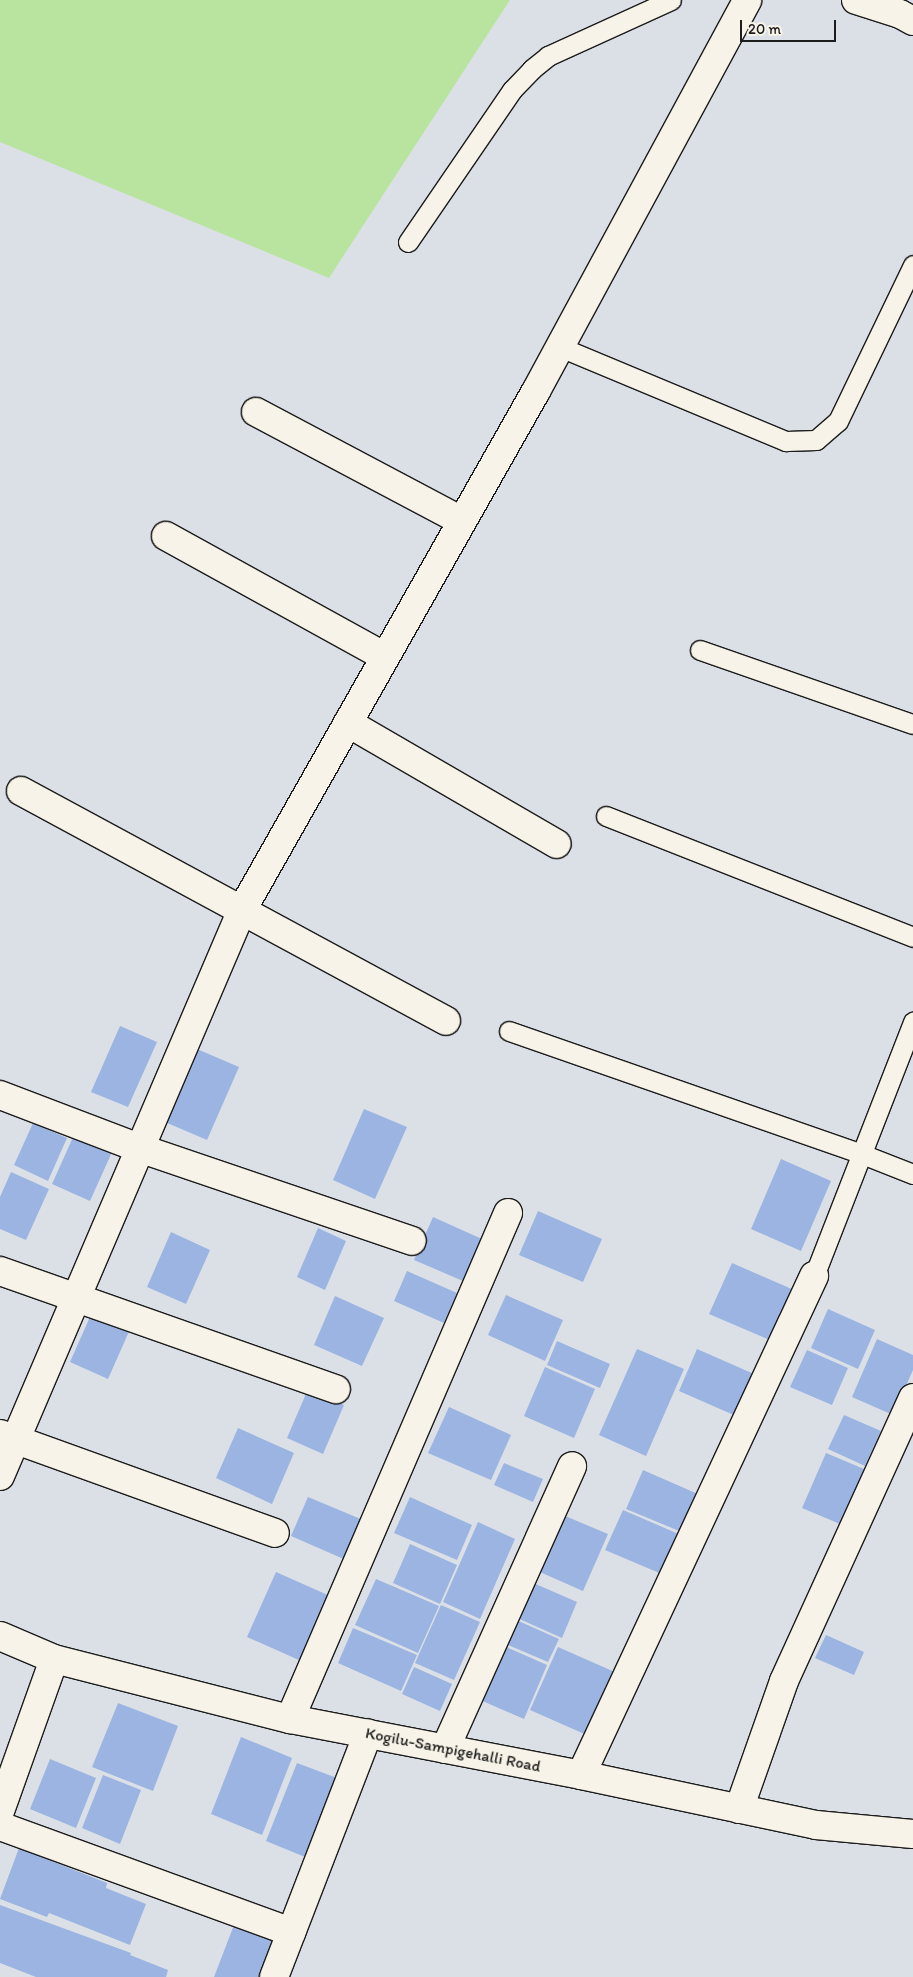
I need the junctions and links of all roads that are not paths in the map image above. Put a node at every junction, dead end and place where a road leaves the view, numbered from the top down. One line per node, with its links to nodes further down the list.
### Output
1 (671, 0): 5 (lane)
2 (747, 0): 7 (street)
3 (856, 0): 4 (street)
4 (913, 21)
5 (408, 242)
6 (913, 265): 7 (lane)
7 (560, 347): 9 (street)
8 (256, 412): 9 (street)
9 (462, 521): 12 (street)
10 (166, 536): 12 (street)
11 (700, 650): 14 (lane)
12 (385, 657): 13 (street)
13 (348, 723): 17 (street); 18 (street)
14 (913, 724)
15 (21, 791): 18 (street)
16 (606, 816): 19 (lane)
17 (557, 844)
18 (242, 910): 20 (street); 24 (street)
19 (913, 937)
20 (446, 1021)
21 (913, 1022): 25 (lane)
22 (509, 1030): 25 (lane)
23 (0, 1095): 24 (street)
24 (138, 1148): 28 (street); 31 (street)
25 (862, 1154): 26 (lane); 30 (lane)
26 (913, 1174)
27 (508, 1213): 40 (street)
28 (412, 1241)
29 (0, 1271): 31 (street)
30 (814, 1276): 43 (street)
31 (75, 1298): 32 (street); 34 (street)
32 (336, 1390)
33 (913, 1398): 44 (street)
34 (7, 1437): 36 (street); 37 (street)
35 (572, 1466): 42 (street)
36 (0, 1476)
37 (275, 1533)
38 (0, 1636): 39 (street, Kogilu-Sampigehalli Road)
39 (54, 1658): 40 (street, Kogilu-Sampigehalli Road); 45 (street)
40 (290, 1719): 41 (street, Kogilu-Sampigehalli Road)
41 (368, 1734): 42 (street, Kogilu-Sampigehalli Road); 48 (street)
42 (445, 1749): 43 (street, Kogilu-Sampigehalli Road)
43 (581, 1775): 44 (street, Kogilu-Sampigehalli Road)
44 (739, 1808): 47 (street, Kogilu-Sampigehalli Road)
45 (0, 1811)
46 (0, 1826): 48 (street)
47 (913, 1834)
48 (291, 1932): 49 (street)
49 (274, 1977)

